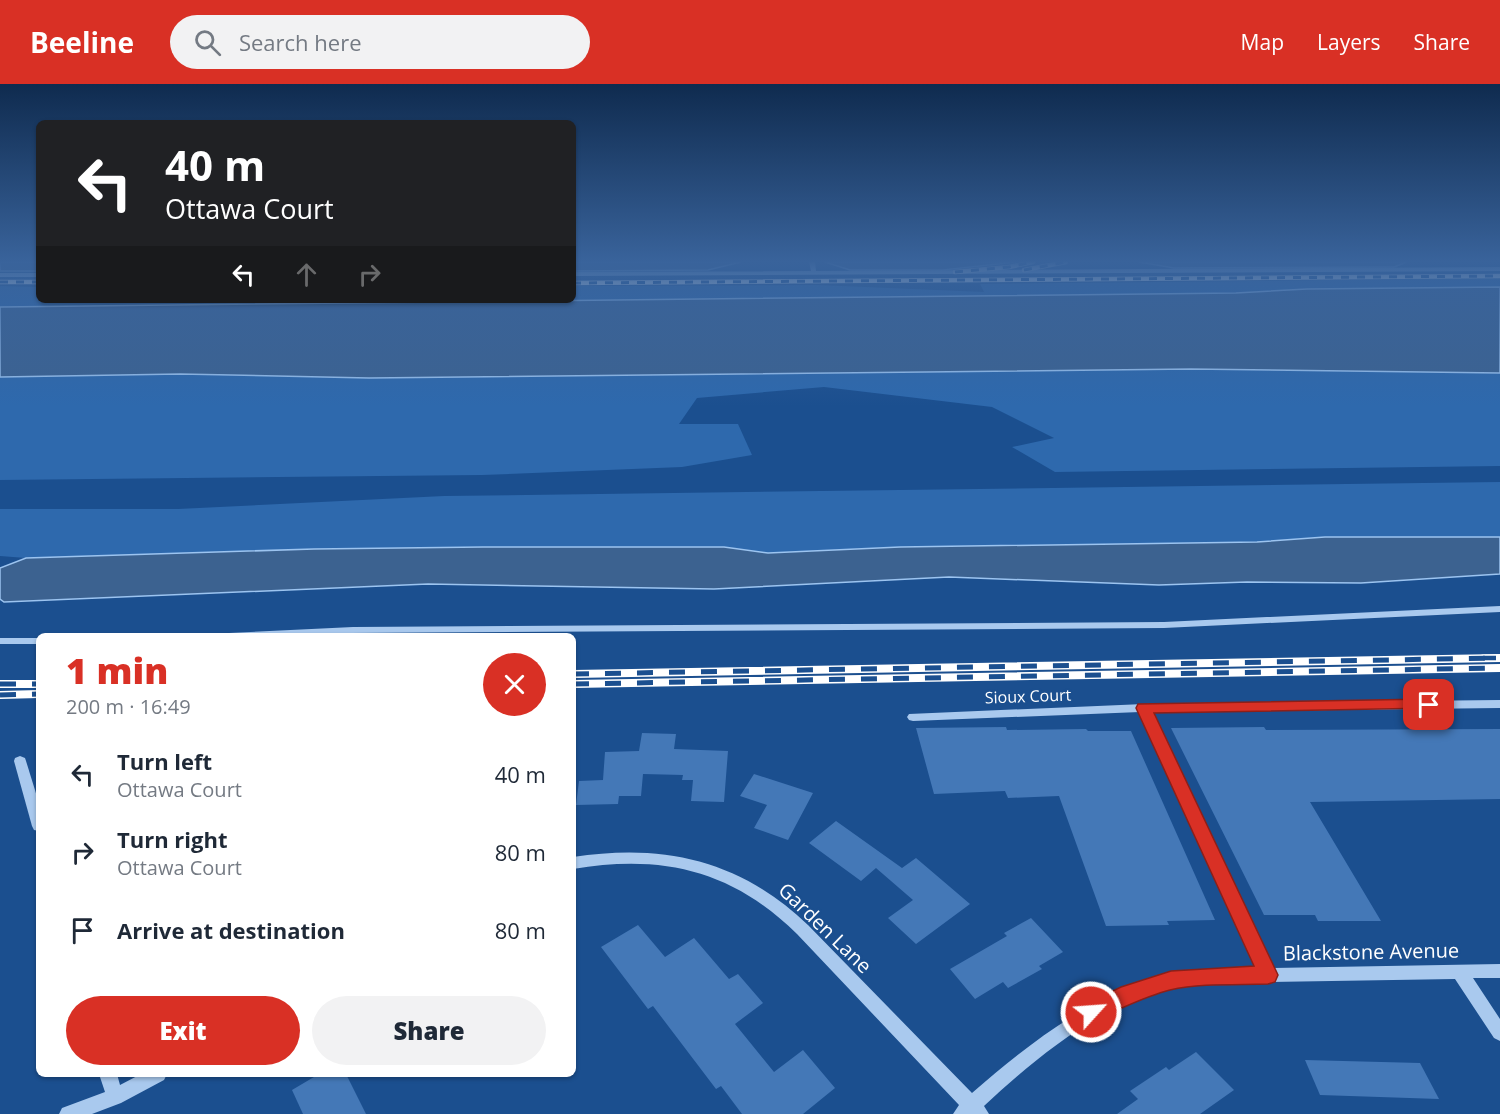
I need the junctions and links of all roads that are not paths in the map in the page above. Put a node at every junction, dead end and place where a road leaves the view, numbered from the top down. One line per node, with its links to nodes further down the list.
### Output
1 (1500, 609): 2 (street)
2 (297, 633)
3 (0, 640): 4 (street)
4 (36, 641)
5 (1500, 704): 6 (street, Sioux Court)
6 (1144, 708): 7 (street, Sioux Court); 13 (street)
7 (913, 717)
8 (20, 761): 9 (street)
9 (36, 816)
10 (576, 863): 18 (street, Garden Lane)
11 (1459, 971): 12 (street, Blackstone Avenue); 13 (street, Blackstone Avenue); 14 (street)
12 (1500, 971)
13 (1268, 975): 18 (street, Blackstone Avenue)
14 (1500, 1033)
15 (109, 1077): 17 (street)
16 (152, 1077): 17 (street)
17 (115, 1097): 19 (street)
18 (971, 1111)
19 (68, 1114)

